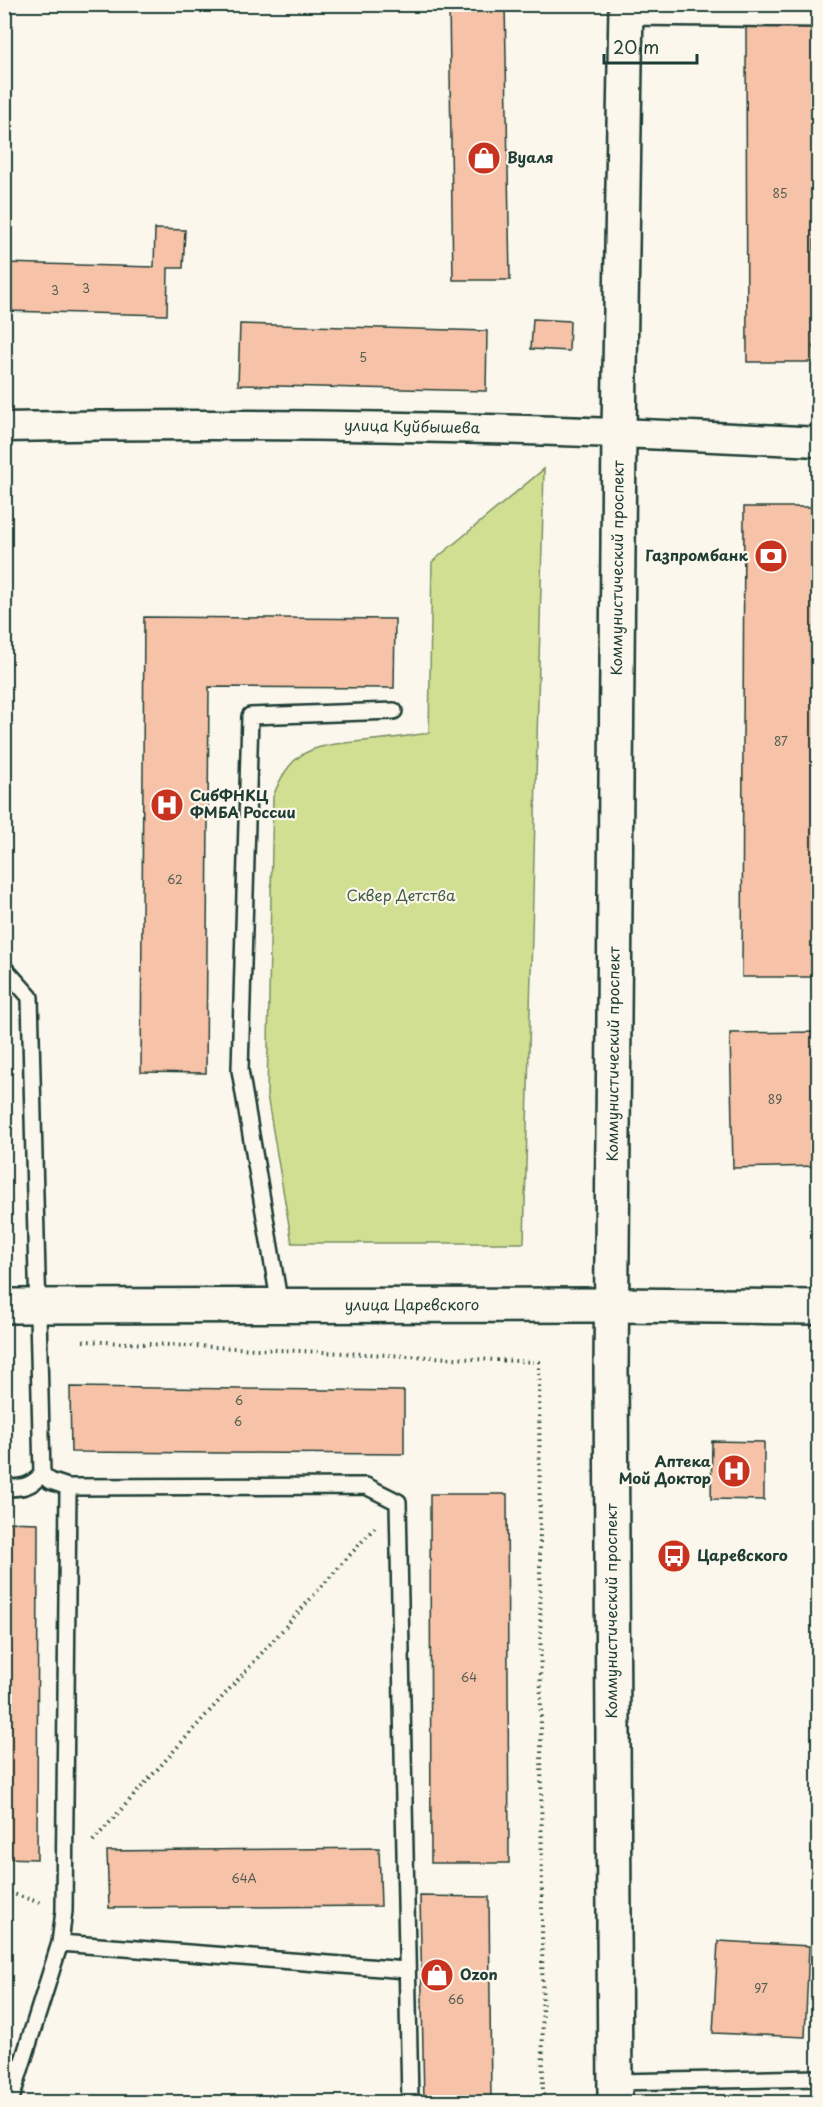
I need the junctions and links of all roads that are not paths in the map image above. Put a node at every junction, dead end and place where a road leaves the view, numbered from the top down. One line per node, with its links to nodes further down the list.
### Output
1 (626, 11): 2 (lane); 4 (main road, Коммунистический проспект)
2 (819, 19)
3 (4, 427): 4 (street, улица Куйбышева)
4 (619, 431): 5 (street, улица Куйбышева); 8 (main road, Коммунистический проспект)
5 (819, 442)
6 (394, 711): 11 (lane)
7 (4, 968): 10 (lane)
8 (612, 1305): 11 (main road, улица Царевского); 12 (main road, улица Царевского); 19 (main road, Коммунистический проспект)
9 (4, 1306): 10 (main road, улица Царевского)
10 (36, 1306): 11 (main road, улица Царевского); 13 (lane)
11 (279, 1306)
12 (819, 1308)
13 (42, 1474): 14 (lane); 15 (lane)
14 (68, 1487): 16 (lane); 17 (lane)
15 (4, 1488)
16 (60, 1943): 17 (lane); 20 (lane)
17 (406, 1970): 21 (lane)
18 (819, 2078): 19 (lane)
19 (615, 2092)
20 (10, 2103)
21 (410, 2103)

